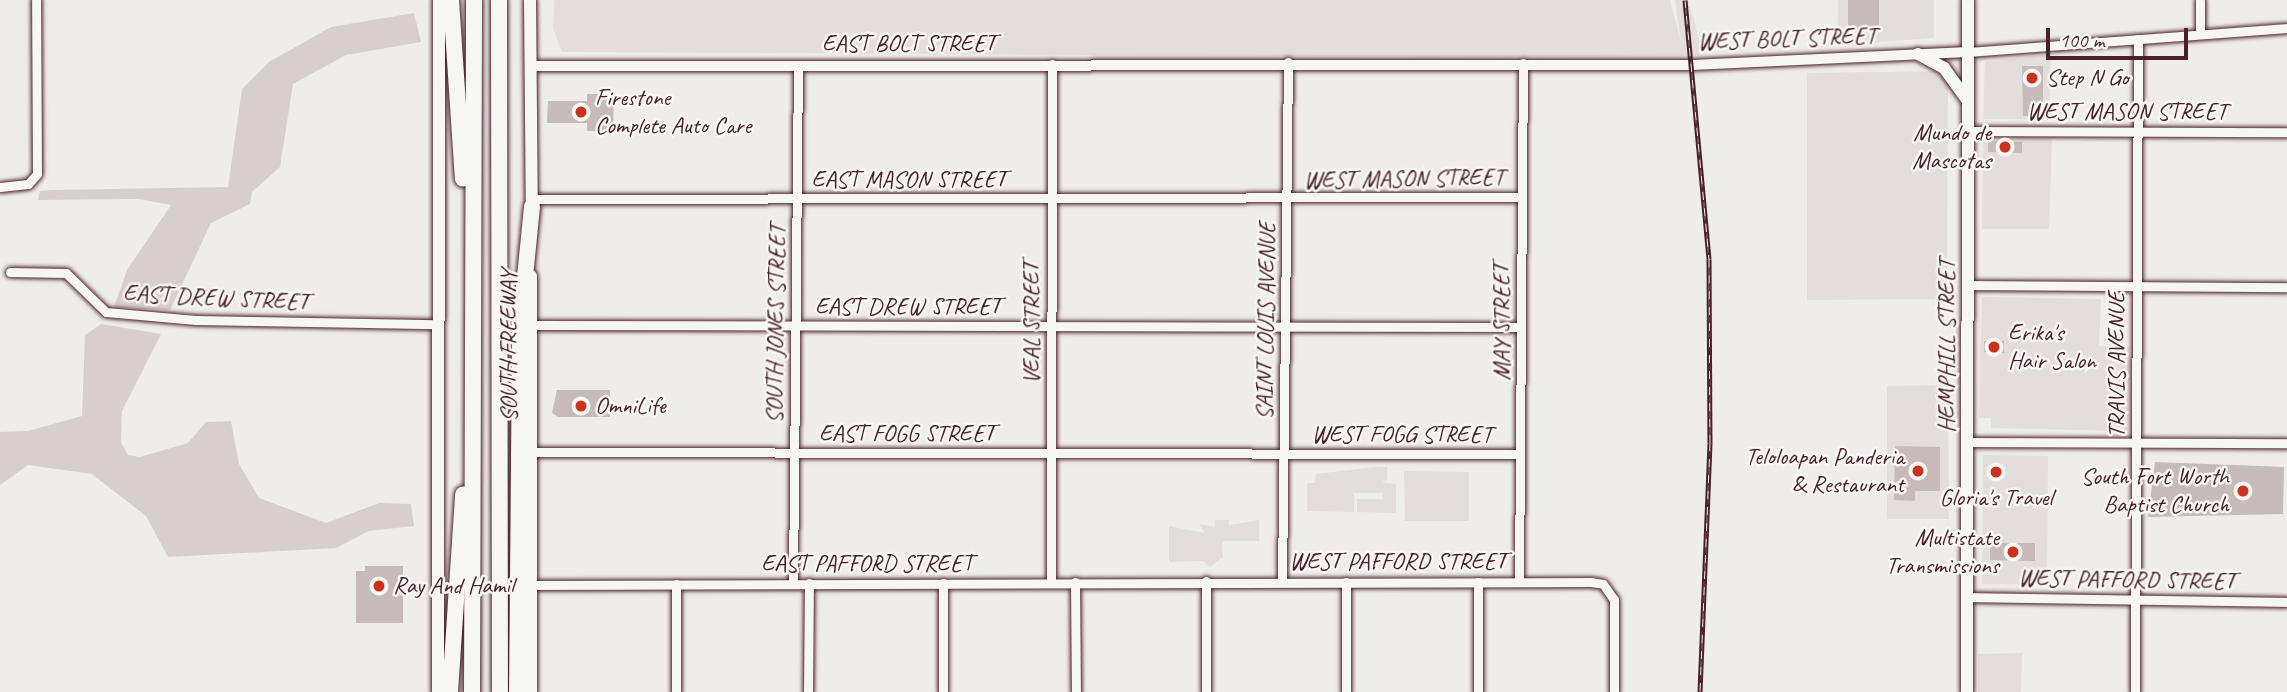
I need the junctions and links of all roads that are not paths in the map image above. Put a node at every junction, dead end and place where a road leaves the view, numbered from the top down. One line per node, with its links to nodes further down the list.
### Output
1 (36, 0): 23 (street)
2 (439, 0): 34 (main road)
3 (451, 0): 30 (highway)
4 (474, 0): 30 (highway, SOUTH FREEWAY)
5 (499, 0): 67 (highway, SOUTH FREEWAY)
6 (530, 0): 18 (main road, SOUTH FREEWAY)
7 (1968, 0): 12 (main road, HEMPHILL STREET)
8 (2200, 0): 10 (street)
9 (2287, 28): 10 (street, WEST BOLT STREET)
10 (2200, 34): 11 (street, WEST BOLT STREET)
11 (2138, 39): 12 (street, WEST BOLT STREET); 21 (street, TRAVIS AVENUE)
12 (1968, 52): 13 (street, WEST BOLT STREET); 19 (main road, HEMPHILL STREET)
13 (1918, 54): 15 (street, WEST BOLT STREET); 19 (main road)
14 (1288, 62): 15 (street, WEST BOLT STREET); 16 (street, EAST BOLT STREET); 27 (street, SAINT LOUIS AVENUE)
15 (1523, 63): 24 (street, MAY STREET)
16 (1052, 64): 17 (street, EAST BOLT STREET); 26 (street, VEAL STREET)
17 (798, 65): 18 (street, EAST BOLT STREET); 25 (street, SOUTH JONES STREET)
18 (530, 66): 28 (main road, SOUTH FREEWAY)
19 (1968, 101): 20 (main road, HEMPHILL STREET)
20 (1968, 131): 21 (street, WEST MASON STREET); 31 (main road, HEMPHILL STREET)
21 (2138, 131): 22 (street, WEST MASON STREET); 32 (street, TRAVIS AVENUE)
22 (2287, 132)
23 (0, 187)
24 (1522, 197): 27 (street, WEST MASON STREET); 38 (street, MAY STREET)
25 (796, 199): 26 (street, EAST MASON STREET); 28 (street, EAST MASON STREET); 36 (street, SOUTH JONES STREET)
26 (1051, 200): 27 (street, EAST MASON STREET); 37 (street, VEAL STREET)
27 (1287, 200): 39 (street, SAINT LOUIS AVENUE)
28 (532, 203): 35 (main road, SOUTH FREEWAY); 68 (highway)
29 (10, 272): 34 (street, EAST DREW STREET)
30 (471, 278): 40 (highway, SOUTH FREEWAY)
31 (1968, 285): 32 (street); 41 (main road, HEMPHILL STREET)
32 (2137, 286): 33 (street); 42 (street, TRAVIS AVENUE)
33 (2287, 287)
34 (437, 324): 64 (main road)
35 (531, 325): 36 (street, EAST DREW STREET); 44 (main road, SOUTH FREEWAY)
36 (795, 326): 37 (street, EAST DREW STREET); 45 (street, SOUTH JONES STREET)
37 (1051, 327): 39 (street, EAST DREW STREET); 46 (street, VEAL STREET)
38 (1521, 327): 39 (street, EAST DREW STREET); 48 (street, MAY STREET)
39 (1285, 328): 47 (street, SAINT LOUIS AVENUE)
40 (471, 436): 65 (highway); 66 (highway, SOUTH FREEWAY)
41 (1968, 442): 42 (street); 61 (main road, HEMPHILL STREET)
42 (2136, 443): 43 (street); 62 (street, TRAVIS AVENUE)
43 (2287, 443)
44 (531, 452): 45 (street, EAST FOGG STREET); 60 (main road, SOUTH FREEWAY)
45 (794, 453): 46 (street, EAST FOGG STREET); 56 (street, SOUTH JONES STREET)
46 (1051, 454): 47 (street, EAST FOGG STREET); 50 (street, VEAL STREET)
47 (1283, 454): 48 (street, WEST FOGG STREET); 52 (street, SAINT LOUIS AVENUE)
48 (1520, 454): 55 (street, MAY STREET)
49 (1206, 581): 51 (street, EAST PAFFORD STREET); 52 (street, WEST PAFFORD STREET); 74 (street)
50 (1051, 582): 51 (street, EAST PAFFORD STREET); 58 (street, EAST PAFFORD STREET)
51 (1075, 582): 73 (street)
52 (1282, 582): 53 (street, WEST PAFFORD STREET)
53 (1346, 582): 54 (street, WEST PAFFORD STREET); 75 (street)
54 (1478, 582): 55 (street, WEST PAFFORD STREET); 76 (street)
55 (1519, 582): 77 (street, WEST PAFFORD STREET)
56 (793, 583): 57 (street, EAST PAFFORD STREET); 59 (street, EAST PAFFORD STREET)
57 (809, 583): 58 (street, EAST PAFFORD STREET); 71 (street)
58 (943, 583): 72 (street)
59 (676, 584): 60 (street, EAST PAFFORD STREET); 70 (street)
60 (529, 585): 69 (main road, SOUTH FREEWAY)
61 (1967, 597): 62 (street, WEST PAFFORD STREET); 78 (main road, HEMPHILL STREET)
62 (2135, 598): 63 (street, WEST PAFFORD STREET); 79 (street, TRAVIS AVENUE)
63 (2287, 602)
64 (438, 692)
65 (450, 692)
66 (472, 692)
67 (500, 692)
68 (517, 692)
69 (531, 692)
70 (676, 692)
71 (808, 692)
72 (943, 692)
73 (1076, 692)
74 (1206, 692)
75 (1346, 692)
76 (1478, 692)
77 (1614, 692)
78 (1967, 692)
79 (2135, 692)

